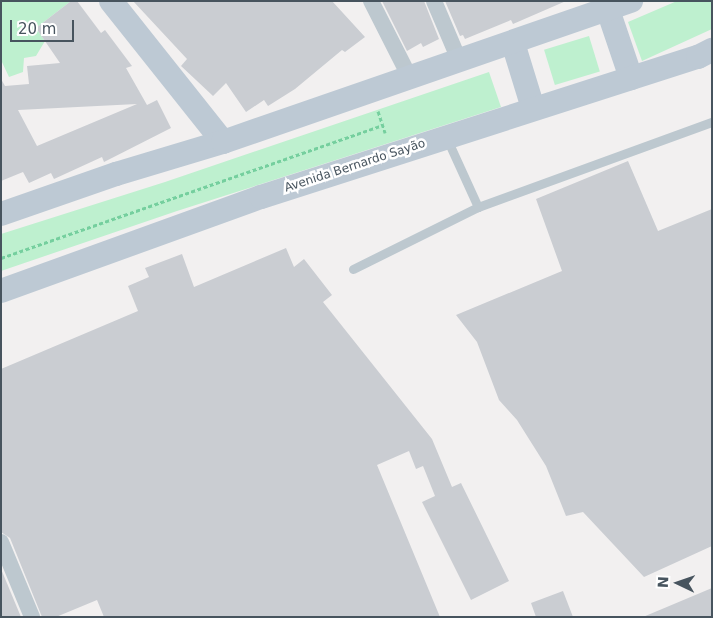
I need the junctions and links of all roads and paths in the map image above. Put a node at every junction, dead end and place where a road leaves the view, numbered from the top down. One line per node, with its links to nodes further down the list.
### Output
1 (111, 1): 16 (street)
2 (371, 1): 9 (street)
3 (434, 1): 8 (street)
4 (632, 1): 5 (street)
5 (608, 10): 6 (street); 10 (street)
6 (513, 43): 8 (street); 12 (street)
7 (712, 50): 10 (street, Avenida Bernardo Sayão)
8 (460, 60): 9 (street)
9 (410, 78): 16 (street)
10 (631, 78): 12 (street, Avenida Bernardo Sayão)
11 (376, 106): 14 (path)
12 (533, 108): 15 (street, Avenida Bernardo Sayão)
13 (712, 122): 18 (lane)
14 (382, 125): 17 (path); 20 (path)
15 (446, 136): 18 (lane); 22 (street, Avenida Bernardo Sayão)
16 (223, 142): 19 (street)
17 (388, 142)
18 (478, 206): 21 (lane)
19 (1, 214)
20 (1, 258)
21 (353, 269)
22 (1, 291)
23 (1, 542): 24 (street)
24 (32, 617)

